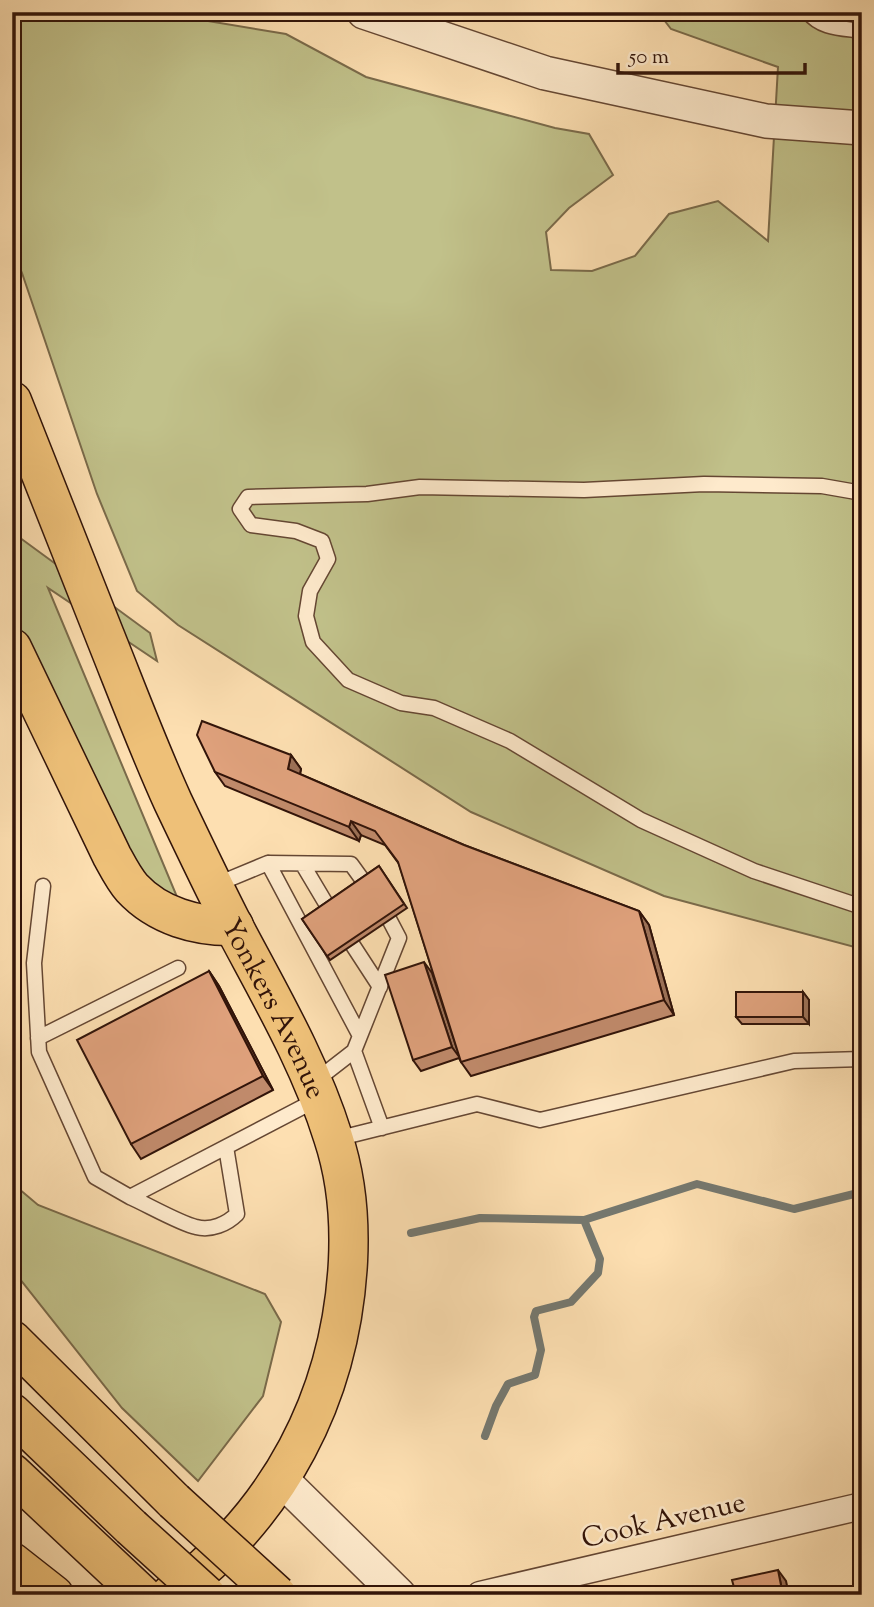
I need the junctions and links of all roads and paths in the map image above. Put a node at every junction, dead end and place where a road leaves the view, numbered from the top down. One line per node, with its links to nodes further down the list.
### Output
1 (364, 12): 4 (street)
2 (808, 12): 3 (lane)
3 (862, 31)
4 (862, 128)
5 (12, 401): 11 (main road, Yonkers Avenue)
6 (862, 493): 14 (lane)
7 (12, 648): 16 (main road)
8 (268, 863): 9 (lane); 11 (lane); 20 (lane)
9 (303, 865): 10 (lane); 13 (lane)
10 (365, 882)
11 (214, 885): 16 (main road, Yonkers Avenue)
12 (43, 887): 21 (lane)
13 (328, 907)
14 (862, 907)
15 (389, 919): 19 (lane)
16 (234, 926): 24 (main road, Yonkers Avenue)
17 (352, 944): 19 (lane)
18 (178, 968): 21 (lane)
19 (380, 987): 20 (lane)
20 (360, 1036): 22 (lane)
21 (38, 1038): 28 (lane)
22 (354, 1051): 24 (lane); 25 (lane)
23 (862, 1059): 25 (lane)
24 (316, 1091): 26 (main road, Yonkers Avenue); 27 (lane)
25 (382, 1128): 26 (lane)
26 (334, 1140): 32 (main road, Yonkers Avenue)
27 (226, 1147): 28 (lane); 28 (lane)
28 (130, 1196)
29 (12, 1340): 39 (main road, bridge)
30 (12, 1413): 38 (main road, bridge)
31 (12, 1473): 36 (main road)
32 (281, 1479): 37 (main road, Yonkers Avenue); 40 (street)
33 (862, 1506): 41 (street, Cook Avenue)
34 (14, 1564): 35 (main road)
35 (54, 1595)
36 (142, 1595)
37 (170, 1595)
38 (206, 1595)
39 (277, 1595)
40 (399, 1595)
41 (480, 1595)

